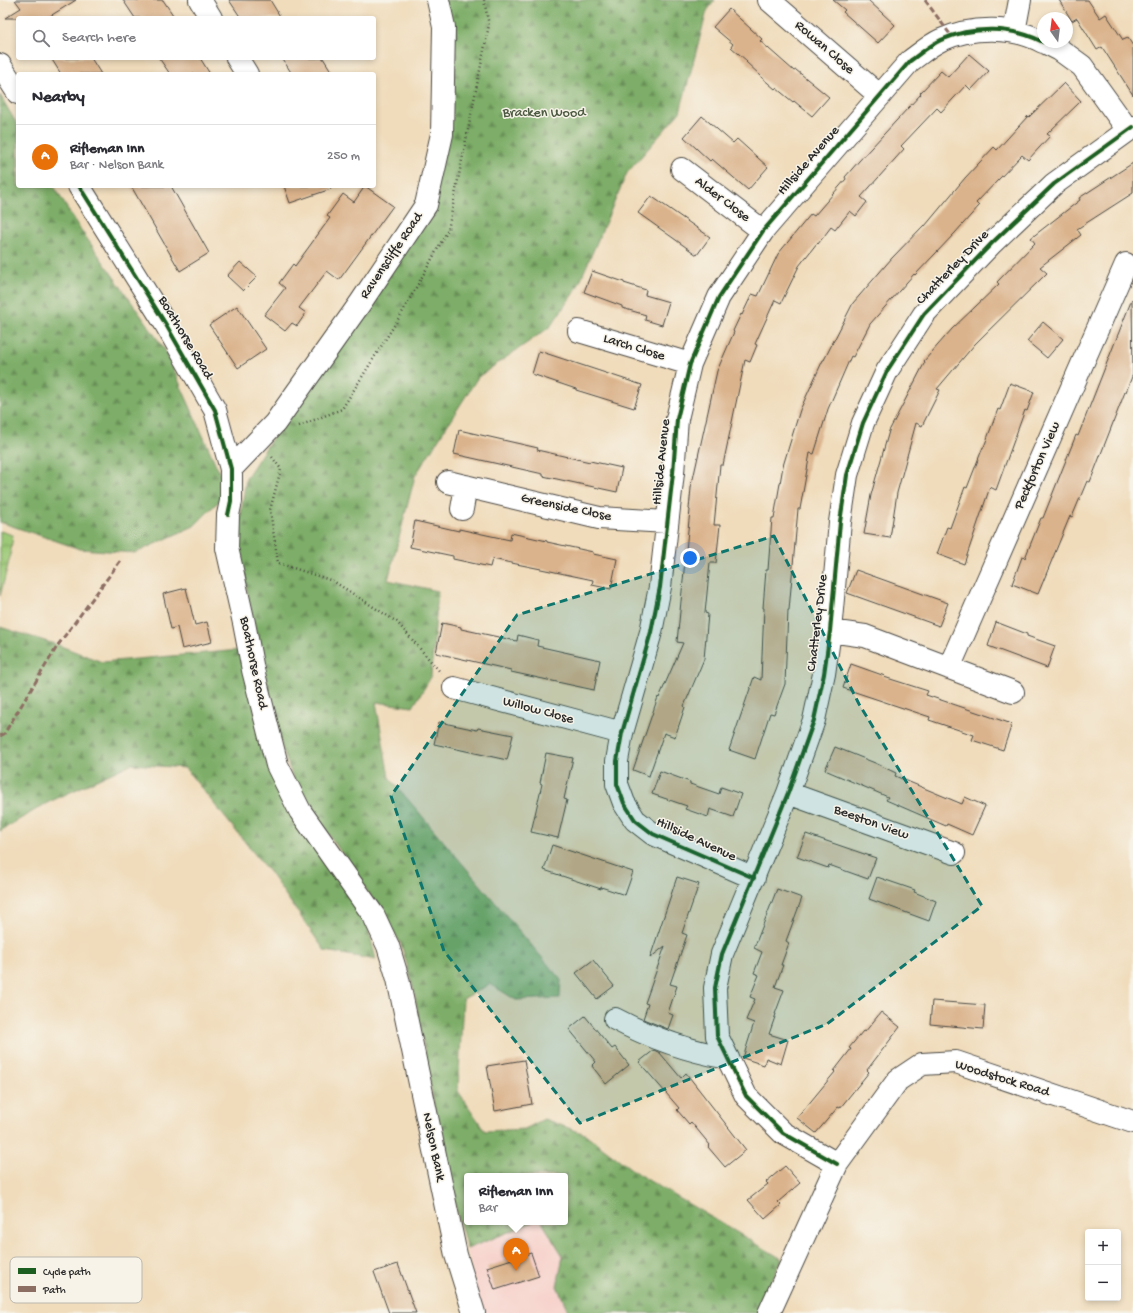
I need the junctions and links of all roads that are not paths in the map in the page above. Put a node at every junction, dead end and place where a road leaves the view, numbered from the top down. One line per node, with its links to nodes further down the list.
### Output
1 (200, 0): 5 (street)
2 (438, 0): 21 (street, Ravenscliffe Road)
3 (769, 0): 13 (street, Rowan Close)
4 (1020, 0): 6 (street)
5 (210, 16)
6 (1014, 32): 7 (street, Hillside Avenue); 13 (street, Hillside Avenue)
7 (1037, 39)
8 (1056, 48): 14 (street, Hillside Avenue)
9 (238, 60): 11 (street)
10 (0, 65): 12 (street)
11 (246, 72)
12 (16, 90)
13 (880, 96): 17 (street, Hillside Avenue)
14 (1130, 129): 24 (street, Chatterley Drive)
15 (682, 169): 17 (street, Alder Close)
16 (80, 188): 21 (street, Boathorse Road)
17 (763, 231): 20 (street, Hillside Avenue)
18 (1126, 264): 25 (street, Peckforton View)
19 (579, 331): 20 (street, Larch Close)
20 (690, 364): 23 (street, Hillside Avenue)
21 (231, 469): 32 (street, Boathorse Road)
22 (462, 509): 23 (street, Greenside Close)
23 (667, 522): 28 (street, Hillside Avenue)
24 (830, 631): 25 (street); 29 (street, Chatterley Drive)
25 (949, 668): 27 (street)
26 (454, 688): 28 (street, Willow Close)
27 (1013, 692)
28 (622, 733): 31 (street, Hillside Avenue)
29 (788, 793): 30 (street, Beeston View); 31 (street, Chatterley Drive)
30 (954, 852)
31 (754, 878): 34 (street, Chatterley Drive)
32 (398, 979): 37 (street, Nelson Bank)
33 (615, 1019): 34 (street)
34 (728, 1058): 36 (street, Chatterley Drive)
35 (1133, 1122): 36 (street, Woodstock Road)
36 (836, 1164): 38 (street, Woodstock Road)
37 (474, 1313)
38 (769, 1313)

